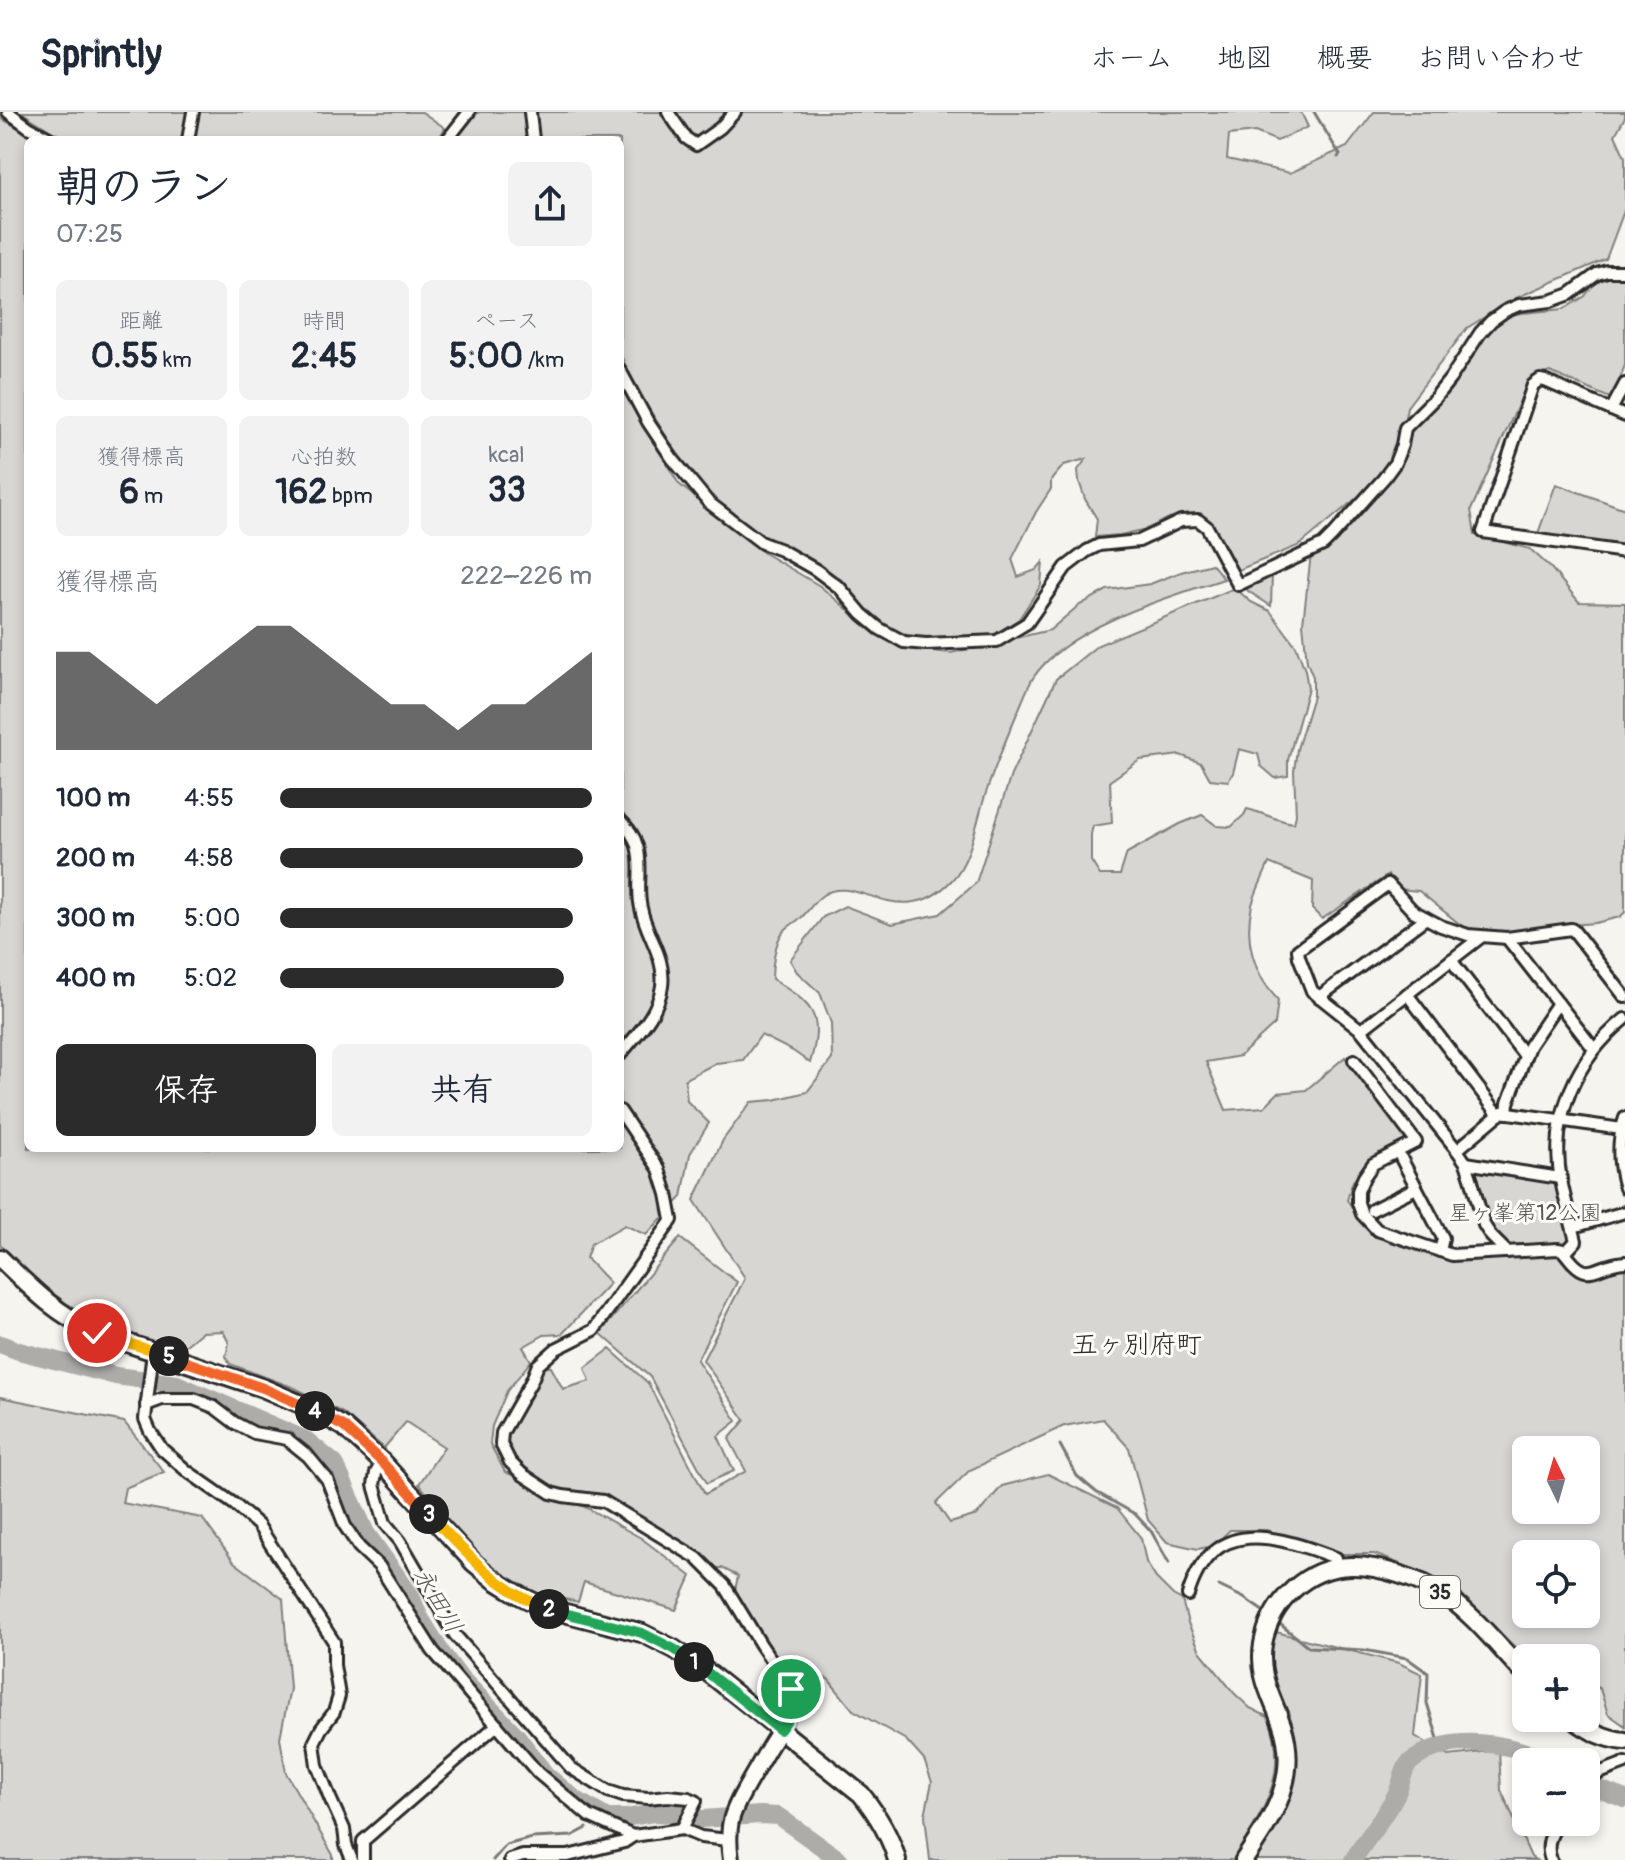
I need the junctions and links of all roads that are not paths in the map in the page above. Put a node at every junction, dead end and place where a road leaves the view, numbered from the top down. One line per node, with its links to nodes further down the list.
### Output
1 (8, 112): 7 (street)
2 (193, 112): 8 (street)
3 (469, 112): 9 (street)
4 (530, 112): 10 (street)
5 (668, 112): 6 (street)
6 (735, 112)
7 (45, 136)
8 (189, 136)
9 (450, 136)
10 (533, 136)
11 (1625, 271): 12 (street)
12 (624, 378)
13 (1625, 384): 14 (street)
14 (1611, 410): 15 (street); 16 (street)
15 (1625, 416)
16 (1625, 552)
17 (624, 824): 29 (street)
18 (1426, 918): 19 (street); 23 (street); 23 (street)
19 (1481, 937): 20 (street); 21 (street)
20 (1507, 938): 24 (street); 25 (street)
21 (1451, 960): 22 (street); 30 (street)
22 (1407, 994): 27 (street); 32 (street)
23 (1319, 997): 27 (street)
24 (1625, 997)
25 (1558, 1003): 28 (street); 30 (street)
26 (1625, 1019): 28 (street)
27 (1361, 1030): 36 (street)
28 (1594, 1049): 34 (street)
29 (624, 1050)
30 (1525, 1056): 32 (street)
31 (1354, 1060): 45 (street)
32 (1503, 1114): 34 (street); 36 (street)
33 (624, 1117): 57 (street)
34 (1561, 1121): 35 (street); 39 (street)
35 (1623, 1124): 41 (street)
36 (1457, 1150): 38 (street)
37 (1401, 1158): 40 (street)
38 (1466, 1163): 39 (street); 46 (street)
39 (1560, 1178): 44 (street)
40 (1416, 1188): 42 (street); 45 (street)
41 (1625, 1188)
42 (1372, 1210)
43 (1625, 1212): 44 (street)
44 (1573, 1227): 47 (street)
45 (1440, 1251): 46 (street)
46 (1507, 1252): 47 (street)
47 (1565, 1253): 49 (street)
48 (0, 1258): 50 (main road)
49 (1625, 1262)
50 (152, 1358): 51 (street); 52 (main road)
51 (146, 1400): 56 (street); 66 (street)
52 (382, 1462): 57 (main road); 62 (street)
53 (1331, 1569): 54 (street); 55 (main road, 35); 71 (main road)
54 (1188, 1595)
55 (1512, 1661)
56 (497, 1725): 63 (street); 67 (street)
57 (780, 1730): 65 (street); 70 (main road)
58 (1593, 1732): 59 (main road)
59 (1625, 1741)
60 (1625, 1763): 61 (street)
61 (1600, 1773)
62 (684, 1825): 63 (street); 65 (street)
63 (633, 1836): 68 (street)
64 (1550, 1836): 72 (street)
65 (728, 1840): 69 (street)
66 (352, 1860)
67 (363, 1860)
68 (510, 1860)
69 (731, 1860)
70 (897, 1860)
71 (1244, 1860)
72 (1551, 1860)

